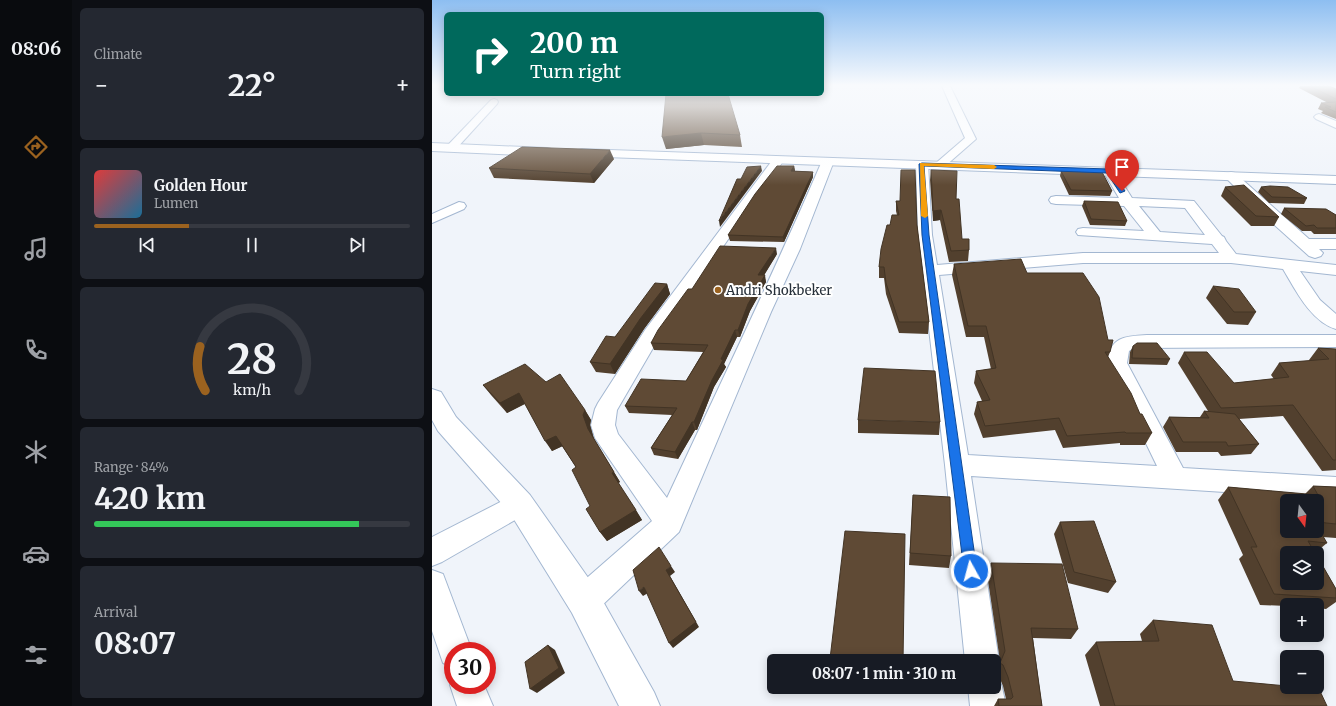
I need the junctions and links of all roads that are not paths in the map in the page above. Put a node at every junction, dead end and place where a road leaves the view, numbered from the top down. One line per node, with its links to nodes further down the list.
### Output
1 (478, 119): 6 (street)
2 (962, 119): 10 (street)
3 (1323, 119): 4 (street)
4 (1336, 125)
5 (432, 147): 6 (main road)
6 (451, 148): 7 (main road)
7 (778, 160): 8 (main road); 35 (street)
8 (828, 161): 9 (main road); 35 (street)
9 (922, 164): 10 (main road); 27 (street)
10 (940, 165): 11 (main road)
11 (1109, 171): 12 (main road); 15 (street)
12 (1231, 176): 13 (main road); 17 (street)
13 (1336, 180)
14 (1056, 200): 15 (street)
15 (1128, 202): 21 (street); 22 (street)
16 (459, 206): 19 (street)
17 (1264, 208): 18 (street); 23 (street)
18 (1287, 209)
19 (432, 219)
20 (1083, 232): 21 (street)
21 (1155, 236): 22 (street)
22 (1219, 240): 24 (street)
23 (1336, 244)
24 (1231, 258): 25 (street); 27 (street)
25 (1288, 264): 26 (street); 28 (street)
26 (1336, 270)
27 (930, 271): 31 (street)
28 (1336, 323)
29 (1336, 340): 32 (street)
30 (432, 398): 34 (main road)
31 (957, 465): 32 (street); 40 (street)
32 (1175, 477): 33 (street)
33 (1336, 488)
34 (520, 504): 36 (street); 38 (main road)
35 (669, 523): 38 (street)
36 (437, 549)
37 (432, 585): 39 (street)
38 (584, 601): 44 (main road)
39 (452, 642)
40 (981, 654)
41 (470, 694): 43 (street)
42 (986, 694): 45 (street)
43 (475, 706)
44 (640, 706)
45 (988, 706)

